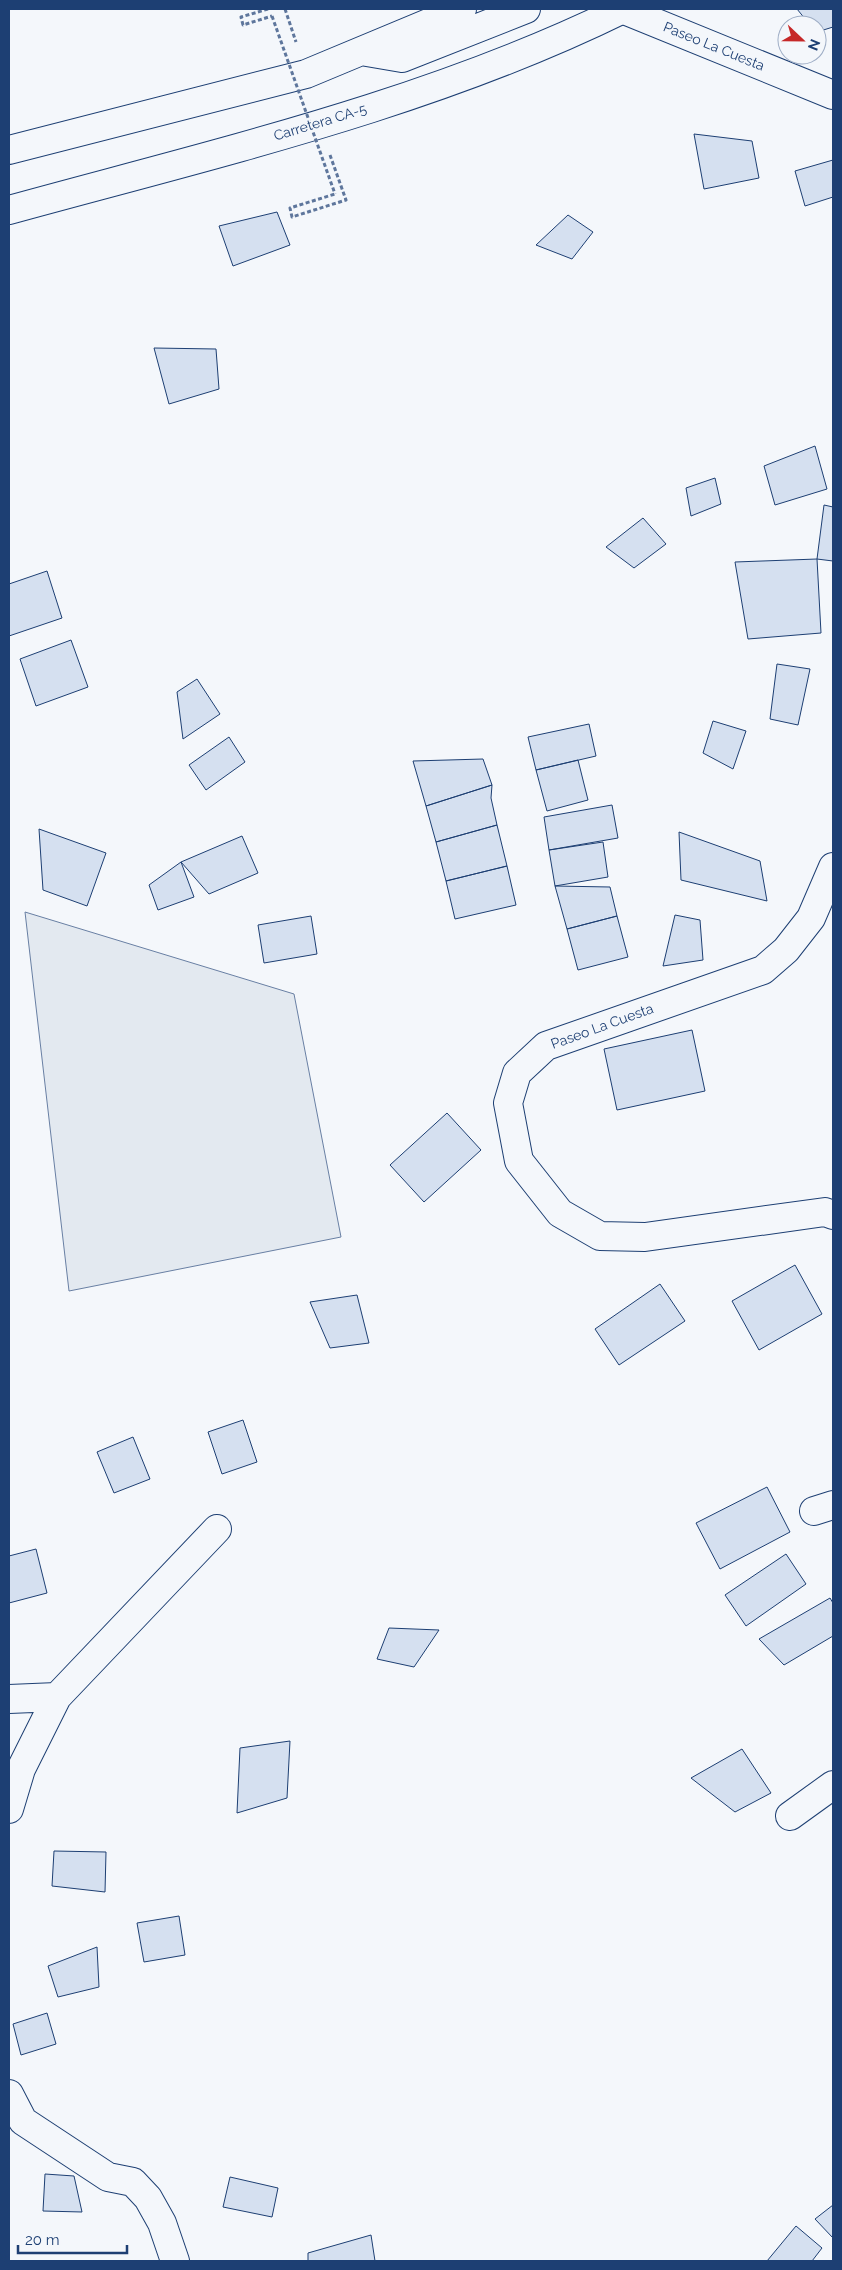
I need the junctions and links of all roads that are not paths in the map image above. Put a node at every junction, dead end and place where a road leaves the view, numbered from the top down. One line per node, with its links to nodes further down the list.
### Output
1 (526, 9): 4 (main road)
2 (622, 9): 5 (main road, Paseo La Cuesta); 7 (main road, Carretera CA-5)
3 (454, 10): 4 (main road)
4 (361, 51): 6 (main road)
5 (833, 95)
6 (9, 150)
7 (9, 210)
8 (833, 867): 9 (main road, Paseo La Cuesta)
9 (833, 1215)
10 (217, 1529): 11 (main road)
11 (57, 1696): 12 (main road); 14 (main road)
12 (9, 1699)
13 (833, 1785): 15 (main road)
14 (9, 1809)
15 (790, 1816)
16 (9, 2094): 17 (main road)
17 (176, 2261)

